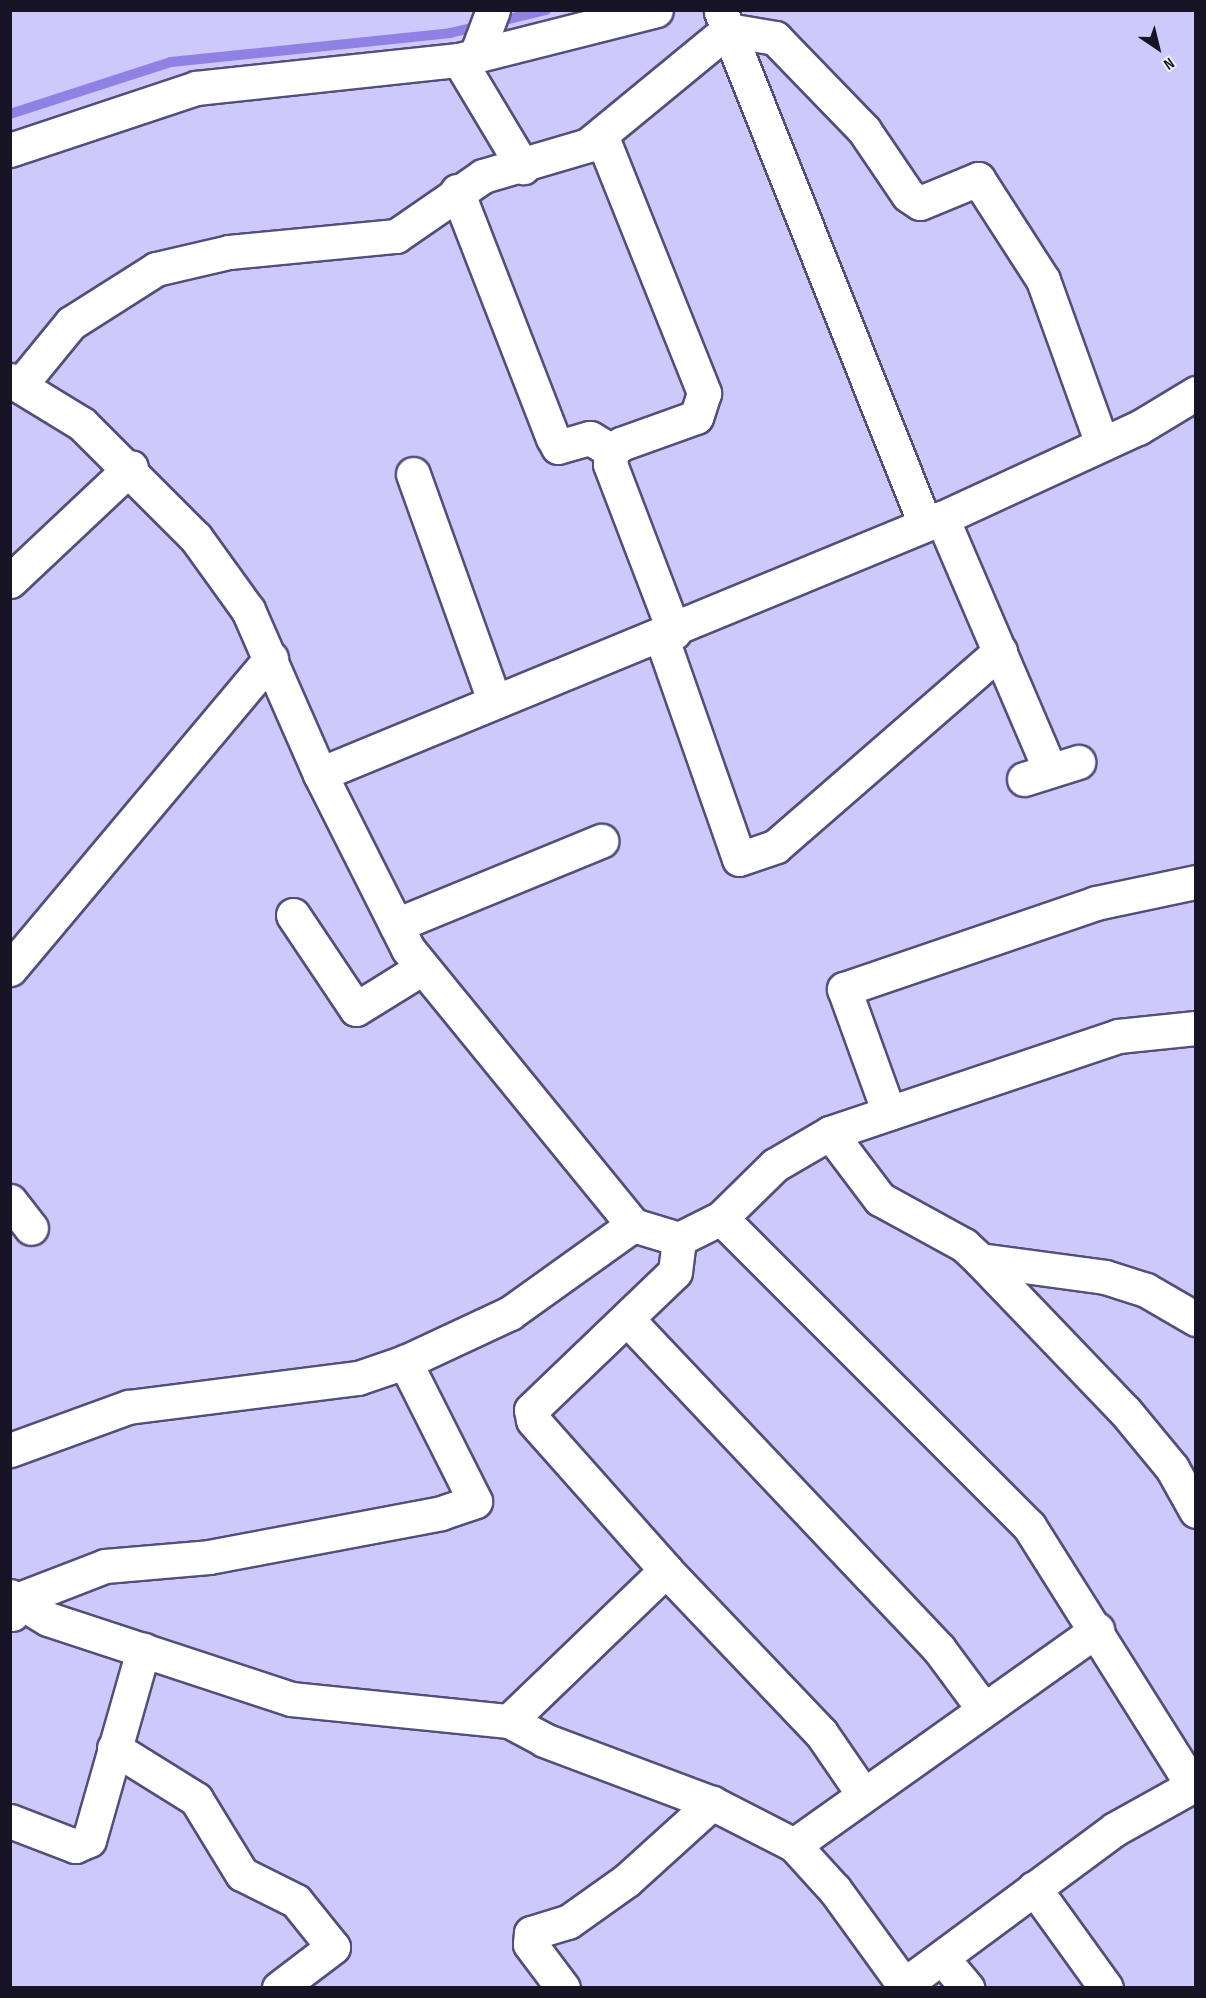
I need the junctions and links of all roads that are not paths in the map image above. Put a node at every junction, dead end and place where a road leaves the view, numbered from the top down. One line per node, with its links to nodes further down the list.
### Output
1 (493, 10): 4 (street)
2 (656, 10): 4 (street)
3 (724, 20): 5 (street); 11 (street); 15 (street)
4 (468, 57): 6 (street); 7 (street)
5 (602, 135): 7 (street); 12 (street)
6 (10, 150)
7 (523, 167): 8 (street)
8 (457, 191): 9 (street); 12 (street)
9 (16, 382): 13 (street)
10 (1196, 393): 11 (street)
11 (1102, 444): 15 (street)
12 (612, 451): 17 (street)
13 (130, 467): 16 (street); 19 (street)
14 (413, 474): 20 (street)
15 (934, 521): 17 (street); 18 (street)
16 (10, 581)
17 (667, 634): 18 (street); 20 (street)
18 (1000, 651): 21 (street)
19 (271, 658): 22 (street); 28 (street)
20 (494, 700): 22 (street)
21 (1050, 770)
22 (320, 774): 26 (street)
23 (601, 841): 26 (street)
24 (1196, 882): 30 (street)
25 (293, 915): 27 (street)
26 (396, 925): 27 (street)
27 (422, 968): 34 (street)
28 (10, 969)
29 (1196, 1028): 30 (street)
30 (889, 1113): 31 (street)
31 (830, 1133): 33 (street); 37 (street)
32 (10, 1201): 35 (street)
33 (721, 1218): 36 (street); 45 (street)
34 (633, 1226): 36 (street); 40 (street)
35 (31, 1228)
36 (680, 1239): 39 (street)
37 (980, 1260): 38 (street); 42 (street)
38 (1196, 1319)
39 (628, 1320): 43 (street); 47 (street)
40 (405, 1362): 41 (street); 44 (street)
41 (10, 1450)
42 (1196, 1511)
43 (666, 1570): 48 (street); 51 (street)
44 (13, 1605): 46 (street)
45 (1097, 1630): 47 (street); 50 (street)
46 (143, 1650): 48 (street); 49 (street)
47 (982, 1707): 51 (street)
48 (509, 1721): 52 (street)
49 (114, 1748): 53 (street); 58 (street)
50 (1194, 1785): 55 (street)
51 (863, 1794): 54 (street)
52 (712, 1803): 54 (street); 59 (street)
53 (10, 1821)
54 (794, 1845): 57 (street)
55 (1034, 1888): 56 (street); 61 (street)
56 (943, 1959): 57 (street); 60 (street)
57 (902, 1986)
58 (279, 1988)
59 (562, 1988)
60 (967, 1988)
61 (1106, 1988)

